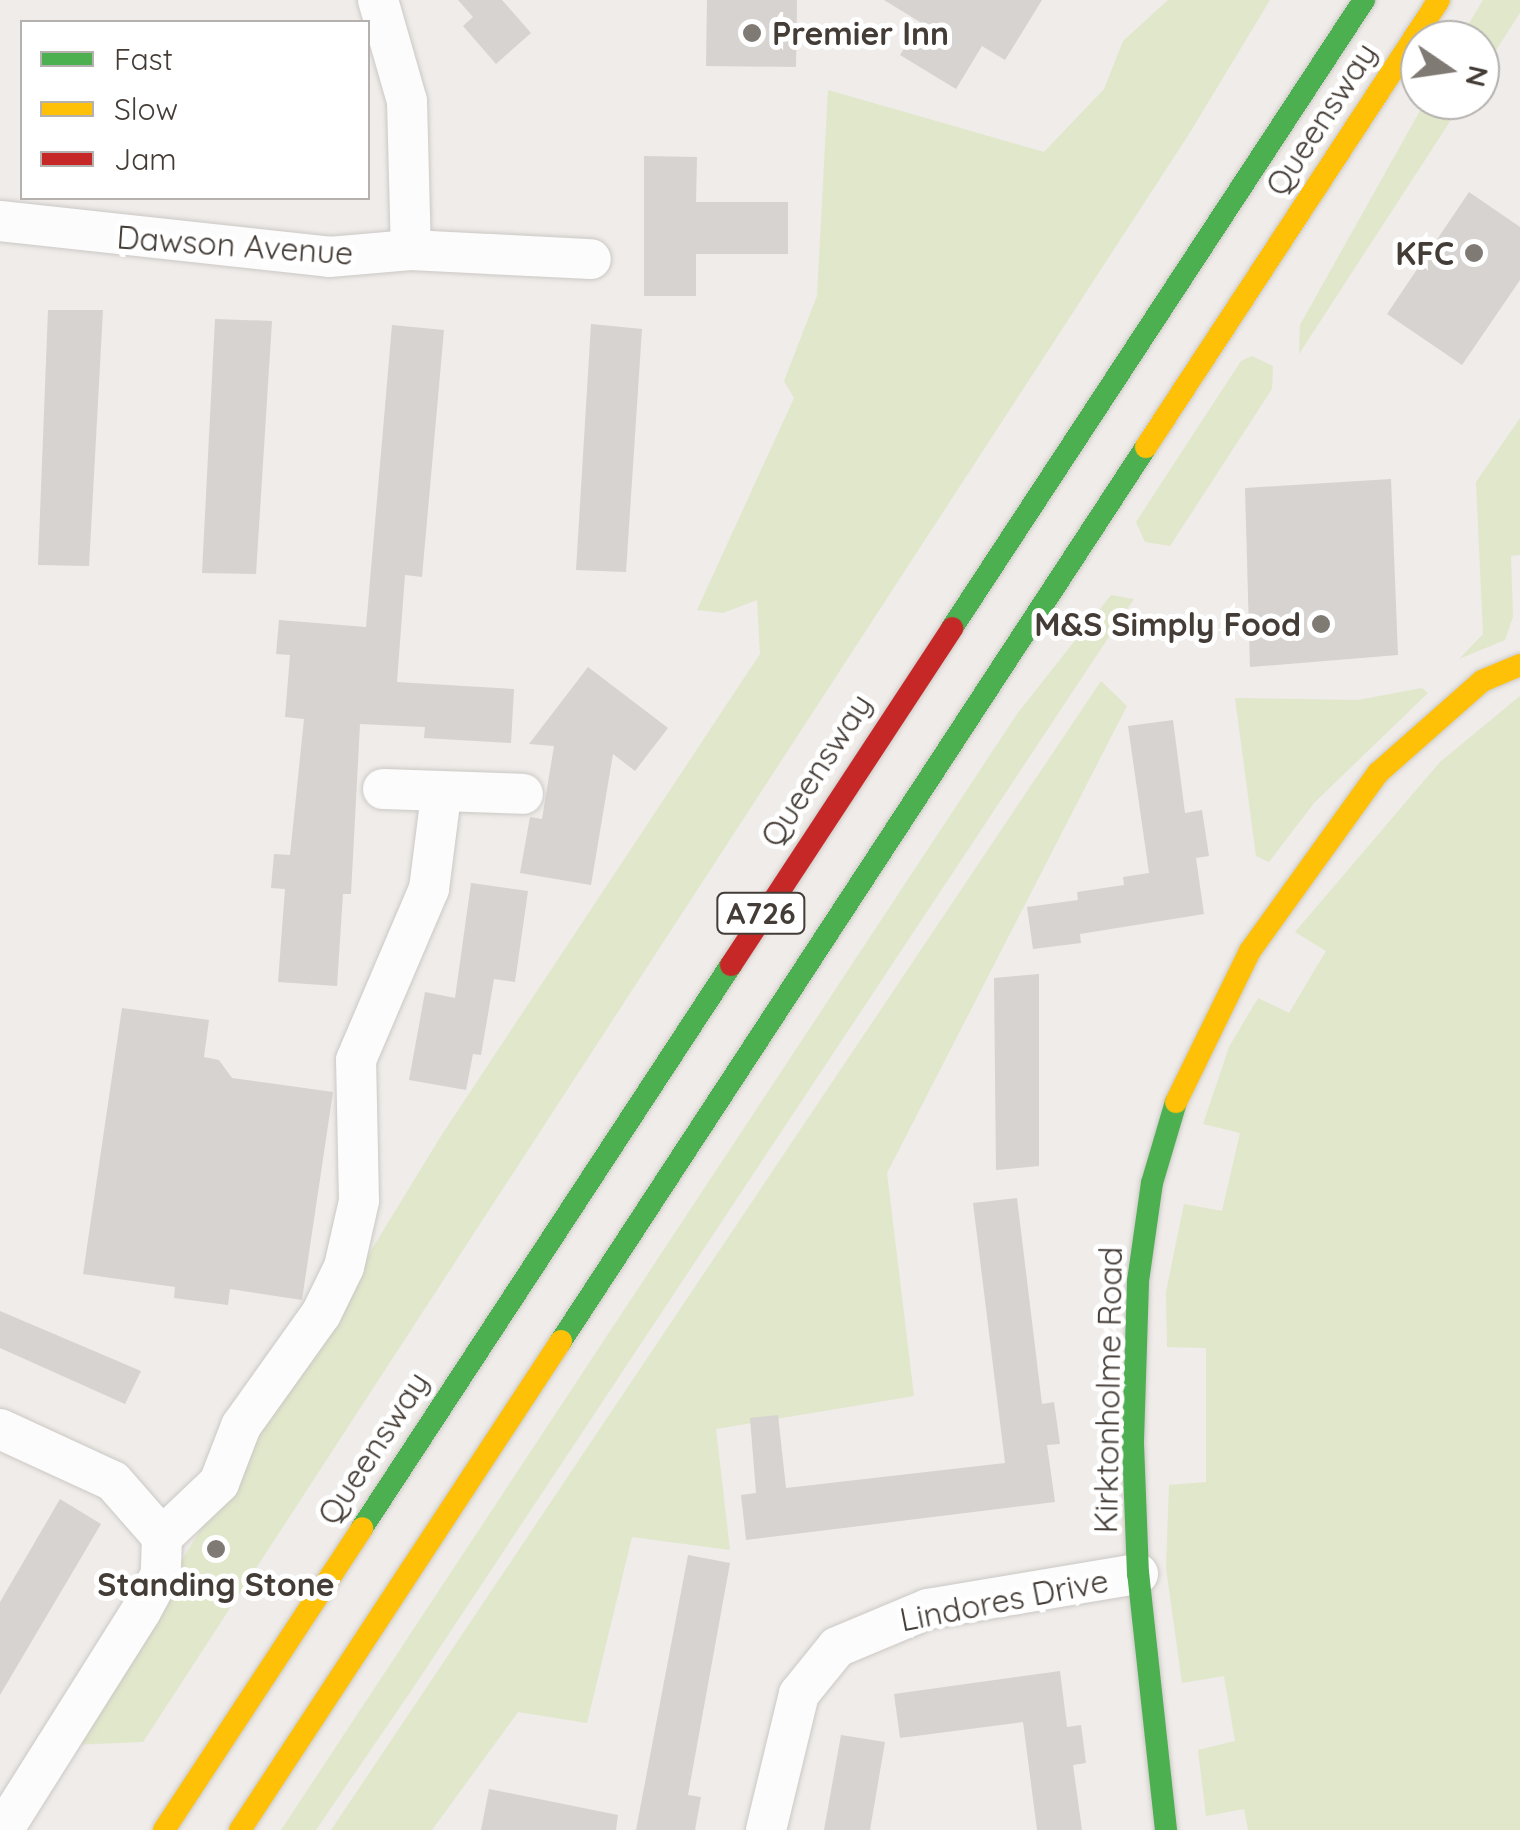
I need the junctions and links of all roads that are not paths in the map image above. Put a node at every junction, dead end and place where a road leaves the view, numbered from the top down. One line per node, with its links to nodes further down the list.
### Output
1 (378, 0): 5 (street)
2 (1364, 0): 15 (main road, Queensway / A726)
3 (1439, 0): 16 (main road, Queensway / A726)
4 (0, 221): 5 (street, Dawson Avenue)
5 (411, 250): 6 (street, Dawson Avenue)
6 (591, 259)
7 (1520, 665): 13 (main road, Kirktonholme Road)
8 (383, 788): 9 (street)
9 (442, 794): 10 (street); 12 (street)
10 (523, 794)
11 (0, 1429): 12 (street)
12 (162, 1537): 14 (street)
13 (1138, 1574): 17 (street, Lindores Drive); 18 (main road, Kirktonholme Road)
14 (3, 1830)
15 (164, 1830)
16 (240, 1830)
17 (766, 1830)
18 (1166, 1830)

